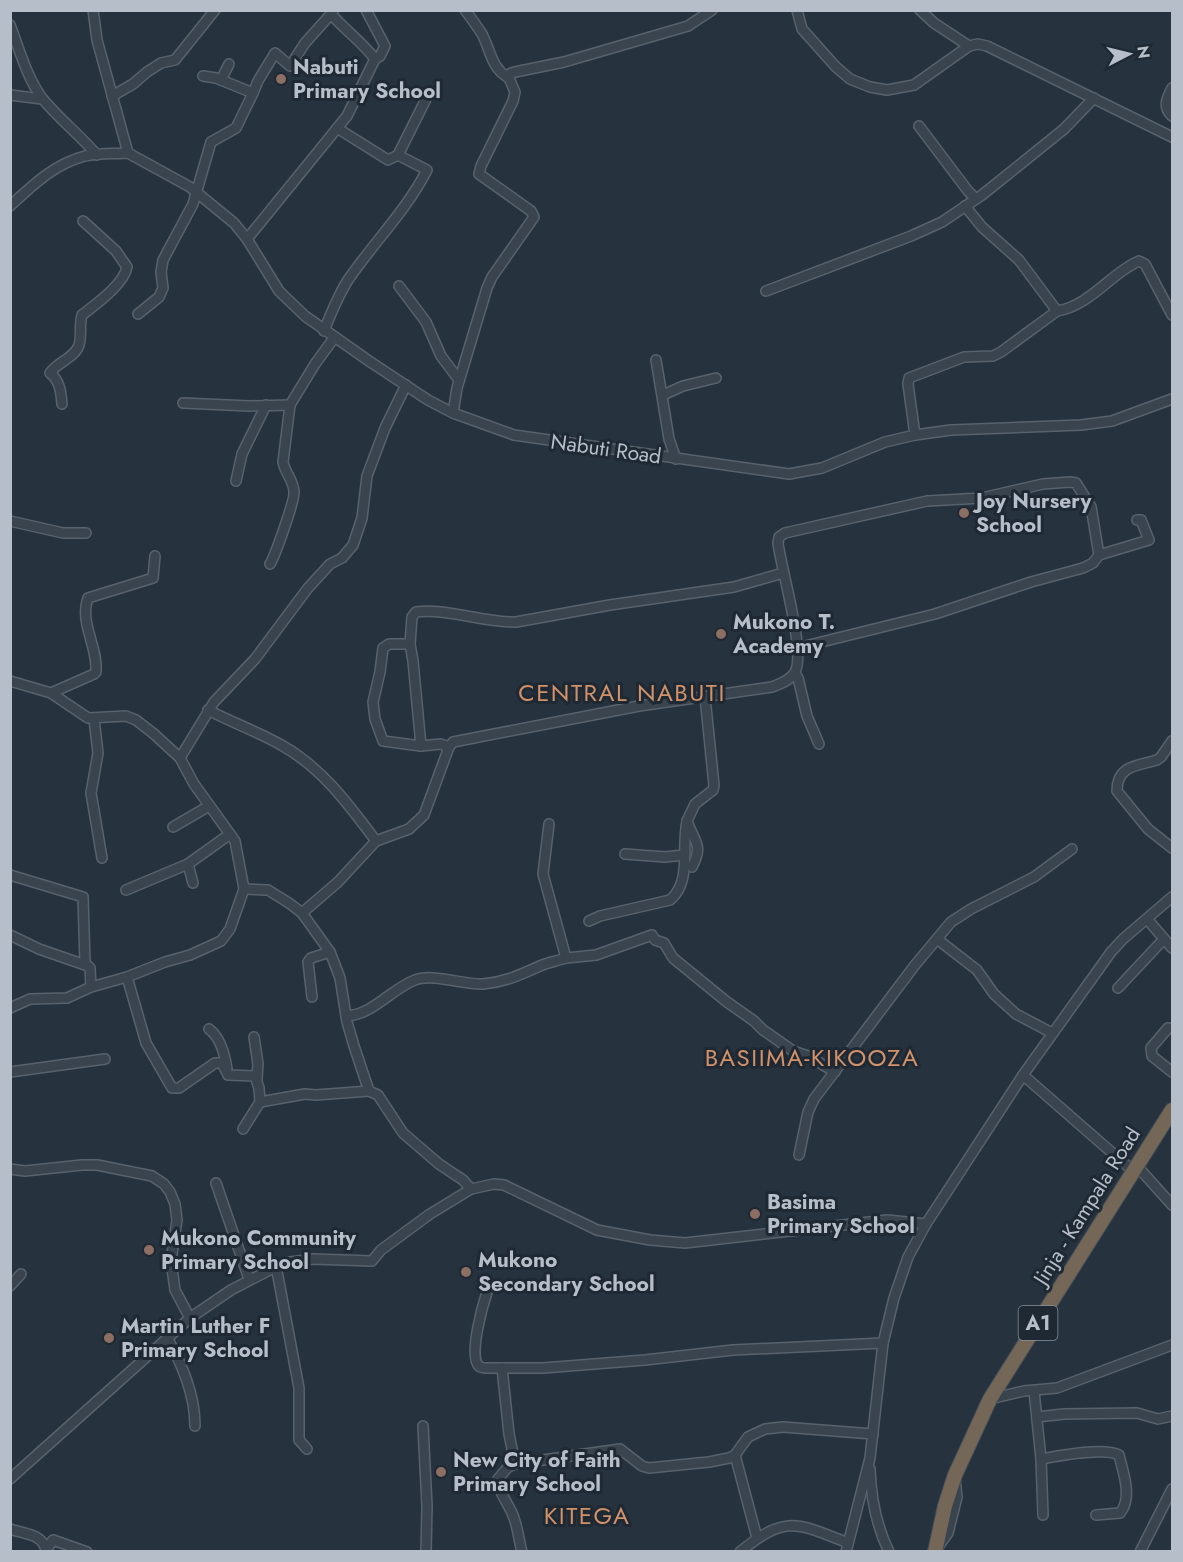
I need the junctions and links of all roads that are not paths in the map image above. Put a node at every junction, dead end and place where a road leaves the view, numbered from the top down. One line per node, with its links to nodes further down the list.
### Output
1 (93, 10): 19 (street)
2 (215, 10): 19 (street)
3 (366, 10): 11 (street)
4 (465, 10): 14 (street)
5 (712, 10): 14 (street)
6 (797, 10): 10 (street)
7 (920, 10): 10 (street)
8 (332, 12): 11 (street); 17 (street)
9 (10, 25): 21 (street)
10 (969, 46): 20 (street)
11 (375, 59): 25 (street)
12 (229, 64): 15 (street)
13 (203, 76): 15 (street)
14 (509, 78): 45 (street)
15 (221, 80): 17 (street)
16 (1173, 88): 23 (street)
17 (254, 93): 30 (street)
18 (10, 95): 21 (street)
19 (112, 96): 27 (street)
20 (1094, 98): 26 (street); 31 (street)
21 (42, 99): 28 (street)
22 (426, 99): 29 (street)
23 (1173, 117)
24 (919, 126): 31 (street)
25 (337, 128): 29 (street); 35 (street)
26 (1173, 137)
27 (128, 153): 28 (street); 30 (street, Nabuti Road)
28 (97, 155): 32 (street)
29 (398, 155): 41 (street)
30 (196, 192): 35 (street, Nabuti Road); 39 (street)
31 (976, 199): 33 (street)
32 (10, 206)
33 (965, 206): 37 (street); 38 (street)
34 (83, 221): 50 (street)
35 (247, 239): 41 (street, Nabuti Road)
36 (399, 286): 45 (street)
37 (765, 291)
38 (1057, 311): 40 (street); 54 (street)
39 (138, 314)
40 (1173, 315)
41 (324, 331): 42 (street, Nabuti Road)
42 (334, 338): 46 (street, Nabuti Road); 52 (street)
43 (656, 360): 47 (street)
44 (716, 378): 47 (street)
45 (459, 380): 53 (street)
46 (406, 385): 53 (street, Nabuti Road); 70 (street)
47 (663, 395): 55 (street)
48 (1173, 399): 54 (street, Nabuti Road)
49 (183, 403): 51 (street)
50 (62, 404)
51 (266, 405): 52 (street); 56 (street)
52 (290, 405): 62 (street)
53 (453, 413): 55 (street, Nabuti Road)
54 (915, 435): 55 (street, Nabuti Road)
55 (676, 459)
56 (236, 481)
57 (1137, 520): 60 (street)
58 (10, 521): 59 (street)
59 (86, 533)
60 (1100, 555): 63 (street); 65 (street)
61 (154, 556): 68 (street)
62 (270, 564)
63 (783, 573): 64 (street); 65 (street)
64 (410, 644): 74 (street); 74 (street)
65 (797, 648): 66 (street)
66 (795, 673): 69 (street); 73 (street)
67 (10, 681): 68 (street)
68 (51, 693): 71 (street)
69 (705, 697): 75 (street); 78 (street)
70 (208, 710): 76 (street); 82 (street)
71 (94, 719): 76 (street); 87 (street)
72 (1173, 741): 83 (street)
73 (819, 744)
74 (421, 746): 75 (street)
75 (449, 747): 82 (street)
76 (180, 758): 77 (street)
77 (209, 806): 80 (street); 81 (street)
78 (687, 821): 86 (street); 89 (street)
79 (549, 824): 103 (street)
80 (172, 827)
81 (230, 834): 88 (street); 92 (street)
82 (376, 842): 95 (street)
83 (1173, 848)
84 (1072, 849): 99 (street)
85 (625, 854): 86 (street)
86 (684, 855): 97 (street)
87 (102, 858)
88 (188, 864): 91 (street); 93 (street)
89 (692, 867)
90 (10, 875): 104 (street)
91 (193, 882)
92 (244, 889): 95 (street); 105 (street)
93 (126, 890)
94 (1173, 897): 96 (street)
95 (302, 913): 102 (street)
96 (1147, 919): 100 (street); 113 (street)
97 (589, 921)
98 (10, 935): 104 (street)
99 (937, 939): 113 (street); 117 (street)
100 (1164, 939): 101 (street); 107 (street)
101 (1173, 948)
102 (330, 952): 108 (street); 110 (street)
103 (566, 958): 110 (street); 117 (street)
104 (85, 964): 106 (street)
105 (127, 977): 106 (street); 119 (street)
106 (90, 987): 109 (street)
107 (1118, 988)
108 (312, 996)
109 (12, 1003)
110 (346, 1016): 122 (street)
111 (1168, 1028): 118 (street)
112 (208, 1029): 119 (street)
113 (1052, 1034): 120 (street)
114 (254, 1037): 121 (street)
115 (105, 1059): 116 (street)
116 (10, 1072)
117 (836, 1072): 126 (street)
118 (1173, 1072)
119 (228, 1075): 121 (street)
120 (1023, 1075): 128 (street); 132 (street)
121 (257, 1079): 123 (street)
122 (369, 1090): 123 (street); 130 (street)
123 (260, 1102): 125 (street)
124 (1173, 1110): 128 (highway, Jinja - Kampala Road / A1)
125 (243, 1129)
126 (798, 1155)
127 (10, 1169): 138 (street)
128 (1135, 1169): 131 (street); 144 (highway, Jinja - Kampala Road / A1)
129 (216, 1184): 135 (street)
130 (471, 1189): 132 (street); 133 (street)
131 (1173, 1205)
132 (926, 1224): 140 (street)
133 (276, 1266): 135 (street); 150 (street)
134 (21, 1274): 136 (street)
135 (249, 1279): 138 (street)
136 (10, 1286)
137 (488, 1292): 142 (street)
138 (190, 1318): 139 (street)
139 (167, 1337): 147 (street); 155 (street)
140 (883, 1343): 142 (street); 149 (street)
141 (1173, 1345): 143 (street)
142 (502, 1368): 154 (street)
143 (1034, 1391): 144 (street); 146 (street)
144 (990, 1399): 168 (highway, Jinja - Kampala Road / A1)
145 (1173, 1416): 146 (street)
146 (1037, 1417): 153 (street)
147 (195, 1426)
148 (423, 1426): 164 (street)
149 (873, 1434): 151 (street); 152 (street)
150 (307, 1449)
151 (735, 1455): 154 (street); 160 (street)
152 (870, 1458): 161 (street); 167 (street)
153 (1041, 1459): 157 (street); 158 (street)
154 (515, 1464): 165 (street)
155 (12, 1474)
156 (1173, 1489): 169 (street)
157 (1043, 1515)
158 (1096, 1515)
159 (10, 1529): 162 (street)
160 (757, 1538): 161 (street); 166 (street)
161 (847, 1547)
162 (47, 1550): 163 (street)
163 (87, 1551)
164 (426, 1551)
165 (522, 1551)
166 (740, 1551)
167 (889, 1551)
168 (935, 1551)
169 (1140, 1551)

